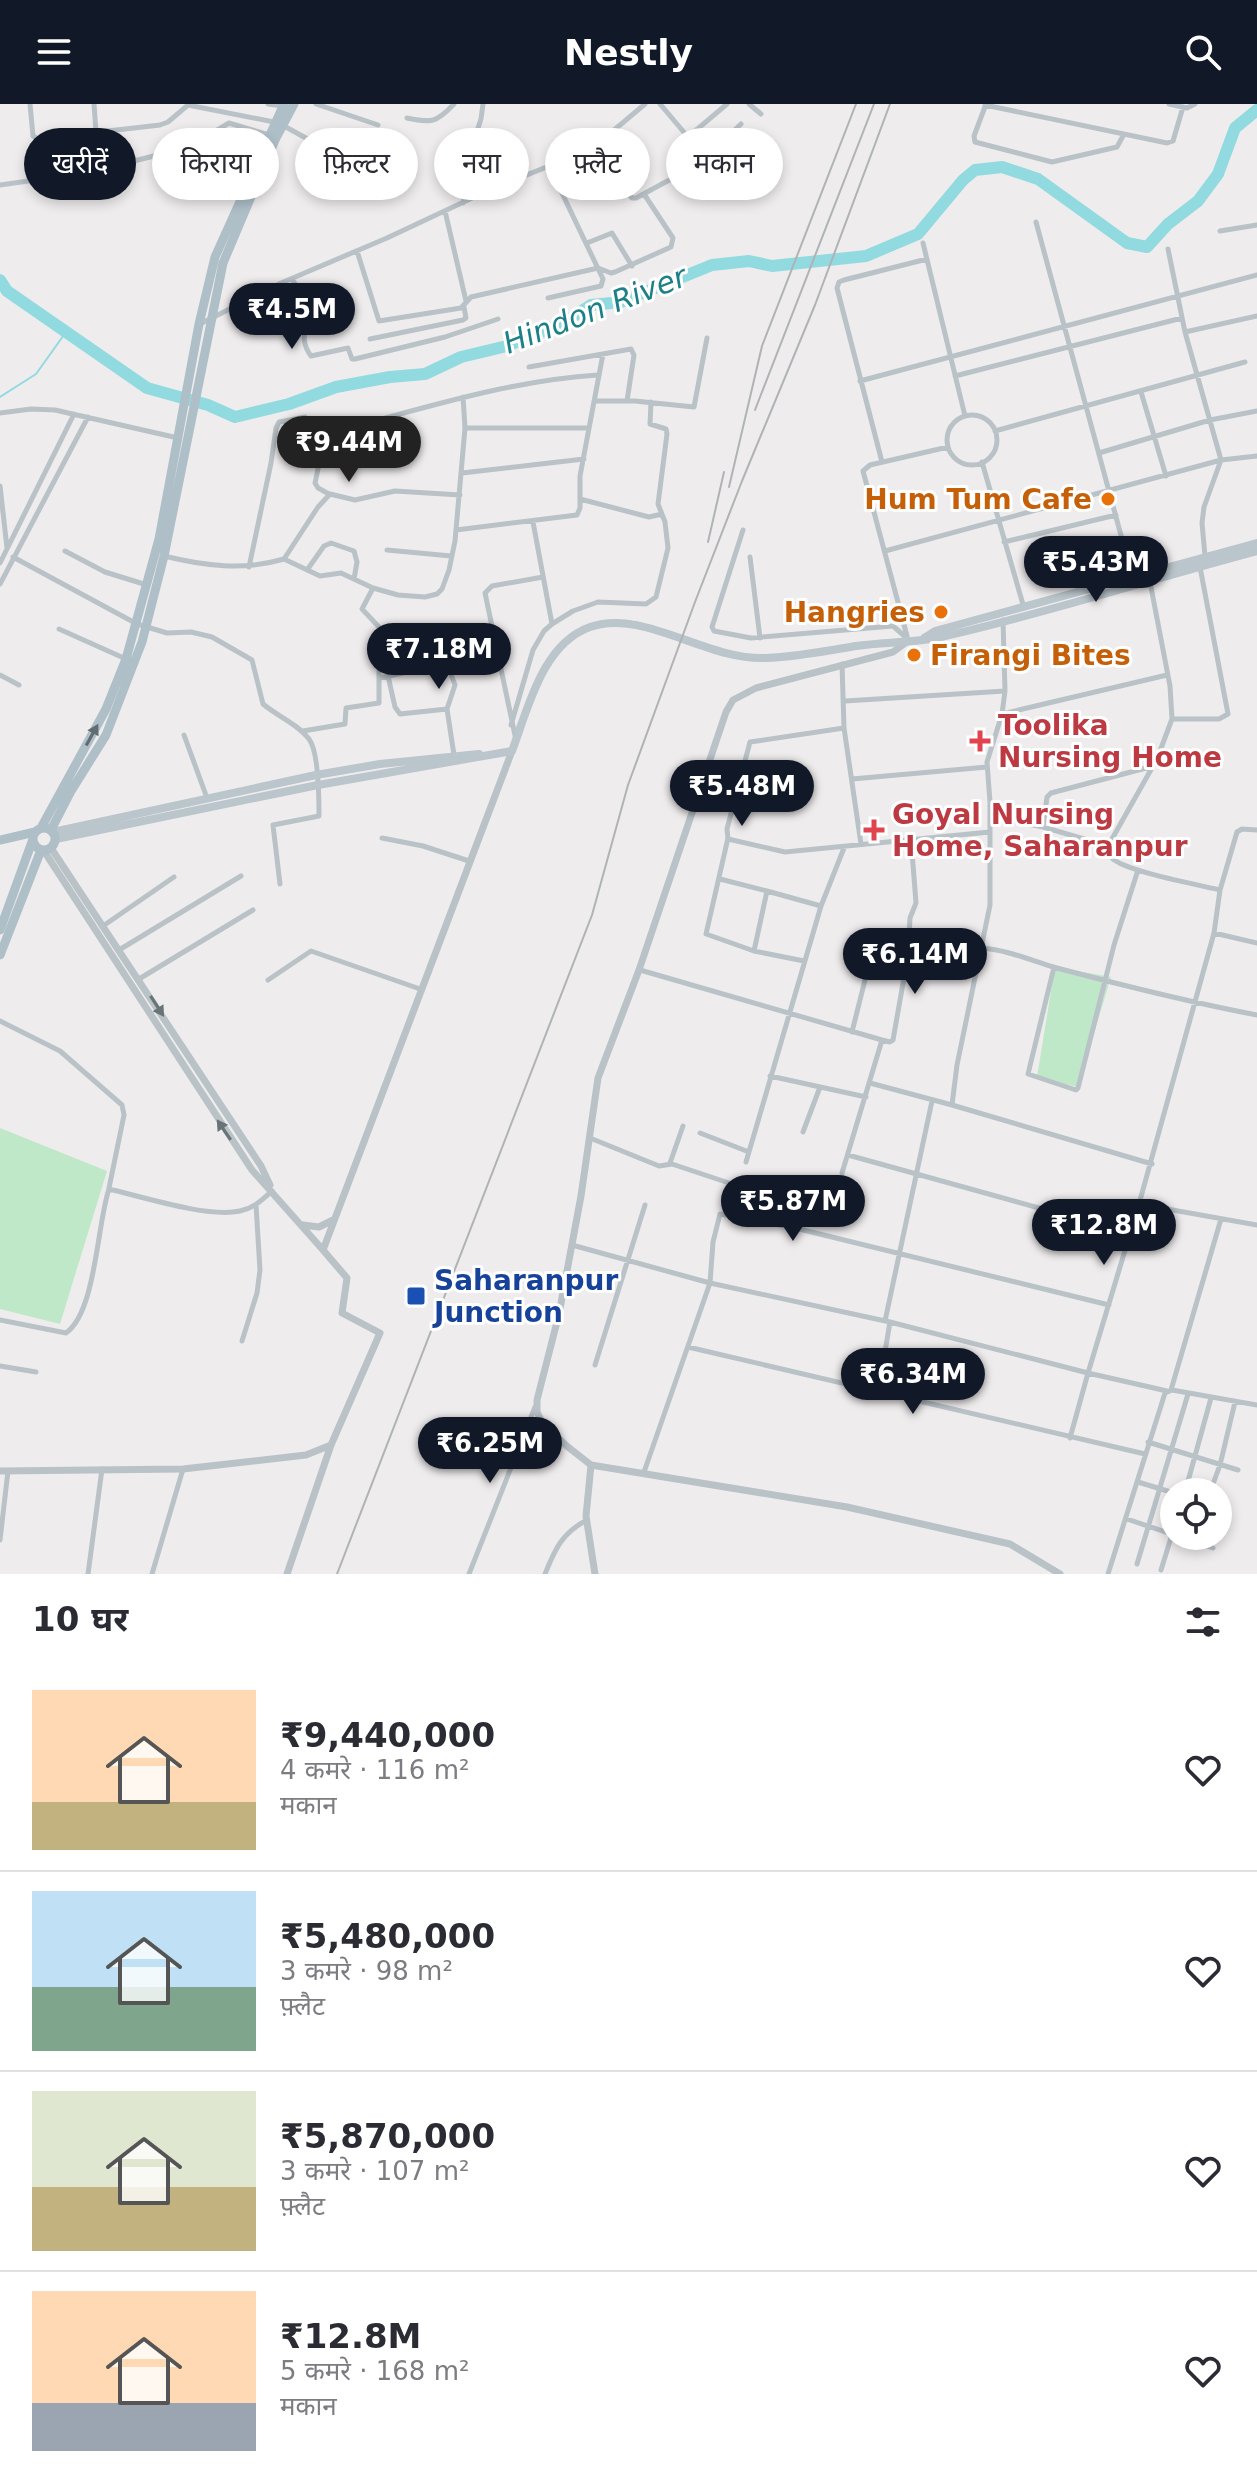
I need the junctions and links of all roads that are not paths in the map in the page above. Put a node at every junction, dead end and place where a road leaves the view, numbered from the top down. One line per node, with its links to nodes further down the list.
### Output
1 (30, 104): 22 (street)
2 (94, 104): 23 (street)
3 (268, 104): 15 (street)
4 (294, 104): 19 (main road)
5 (316, 104): 21 (street)
6 (454, 104): 18 (street)
7 (483, 104): 38 (street)
8 (645, 104): 28 (street)
9 (660, 104): 10 (street)
10 (727, 104)
11 (749, 104): 17 (street)
12 (986, 104): 30 (street); 30 (street)
13 (1169, 104): 16 (street)
14 (1195, 104): 16 (street)
15 (283, 105): 19 (main road)
16 (1183, 107): 30 (street)
17 (761, 114)
18 (407, 118)
19 (279, 124): 24 (street); 27 (main road); 29 (street); 53 (main road)
20 (741, 124): 34 (street)
21 (378, 125)
22 (34, 128)
23 (96, 128)
24 (130, 128)
25 (221, 128): 26 (street)
26 (246, 128)
27 (276, 128)
28 (616, 128)
29 (295, 133)
30 (1124, 134)
31 (152, 157): 33 (street)
32 (545, 170): 38 (street)
33 (0, 185)
34 (650, 191)
35 (241, 200): 53 (main road)
36 (566, 200): 43 (street)
37 (648, 200): 48 (street)
38 (463, 203): 39 (street)
39 (445, 211): 46 (street); 55 (street)
40 (1036, 222): 61 (street)
41 (1257, 225): 42 (street)
42 (1220, 231)
43 (587, 243): 48 (street); 49 (street)
44 (923, 243): 47 (street)
45 (1168, 249): 52 (street)
46 (357, 251): 51 (street); 55 (street)
47 (927, 259): 67 (street); 74 (street)
48 (632, 266): 49 (street)
49 (598, 268): 54 (street); 55 (street)
50 (1257, 275): 52 (street)
51 (292, 279): 58 (street); 59 (street)
52 (1176, 296): 57 (street); 61 (street)
53 (210, 298): 58 (main road); 60 (main road)
54 (548, 298)
55 (465, 304): 64 (street)
56 (1257, 316): 62 (street)
57 (1182, 318): 62 (street); 65 (street)
58 (210, 319): 60 (street); 69 (main road)
59 (498, 319)
60 (199, 324): 69 (main road)
61 (1065, 325): 65 (street); 67 (street)
62 (1185, 332): 73 (street)
63 (707, 338): 79 (street)
64 (370, 339)
65 (1071, 347): 72 (street); 80 (street)
66 (603, 354): 70 (street); 71 (street); 78 (street)
67 (950, 355): 72 (street); 74 (street)
68 (1245, 362): 73 (street)
69 (197, 365): 92 (main road)
70 (529, 367)
71 (598, 375): 76 (street); 77 (street)
72 (955, 376): 84 (street)
73 (1197, 376): 75 (street); 86 (street)
74 (860, 381): 99 (street)
75 (1141, 392): 80 (street); 91 (street)
76 (463, 397): 87 (street); 90 (street)
77 (594, 401): 78 (street); 88 (street)
78 (627, 401): 79 (street)
79 (651, 402): 108 (street)
80 (1086, 407): 89 (street); 94 (street)
81 (1257, 411): 86 (street)
82 (0, 413): 83 (street)
83 (81, 416): 92 (street); 117 (street); 125 (street)
84 (965, 416): 89 (street); 93 (street)
85 (305, 417): 130 (street)
86 (1210, 420): 91 (street); 98 (street)
87 (465, 428): 88 (street); 101 (street)
88 (588, 428): 97 (street)
89 (995, 431): 100 (street)
90 (321, 435): 96 (street); 105 (street)
91 (1155, 436): 94 (street); 102 (street)
92 (181, 437): 112 (main road)
93 (948, 447): 99 (street); 100 (street)
94 (1099, 453): 104 (street)
95 (1257, 456): 98 (street)
96 (310, 458)
97 (584, 459): 101 (street); 107 (street)
98 (1221, 460): 102 (street); 124 (street)
99 (882, 462): 120 (street)
100 (982, 462): 111 (street)
101 (462, 473): 106 (street)
102 (1166, 476): 104 (street)
103 (0, 486): 117 (street)
104 (1110, 492): 109 (street); 111 (street)
105 (330, 494): 106 (street); 127 (street)
106 (460, 495): 113 (street)
107 (580, 499): 108 (street); 110 (street)
108 (662, 514): 141 (street)
109 (1116, 515): 115 (street); 133 (street)
110 (533, 522): 113 (street); 132 (street)
111 (998, 522): 115 (street); 120 (street)
112 (165, 528): 122 (main road); 137 (main road)
113 (456, 530): 123 (street)
114 (743, 530): 144 (street)
115 (1004, 542): 139 (street)
116 (1257, 543): 124 (main road)
117 (7, 549): 128 (street)
118 (387, 550): 123 (street)
119 (65, 551): 137 (street)
120 (885, 551): 145 (street)
121 (1257, 551): 129 (main road)
122 (164, 556): 130 (street); 142 (main road)
123 (451, 556): 138 (street)
124 (1205, 556): 133 (main road)
125 (13, 557): 136 (street); 142 (street)
126 (750, 557): 144 (street)
127 (284, 559): 130 (street); 131 (street)
128 (0, 563)
129 (1200, 566): 135 (main road); 157 (street)
130 (249, 567)
131 (307, 570): 134 (street); 134 (street)
132 (543, 577): 141 (street); 158 (street)
133 (1133, 577): 139 (main road)
134 (354, 579): 138 (street)
135 (1150, 582): 140 (main road); 149 (street)
136 (0, 584)
137 (148, 585): 142 (main road)
138 (373, 588): 151 (street)
139 (1024, 608): 140 (main road)
140 (1003, 617): 145 (main road); 153 (street)
141 (552, 624): 158 (street)
142 (142, 626): 146 (main road); 160 (street); 178 (main road)
143 (59, 629): 146 (street)
144 (760, 638): 145 (street)
145 (909, 640): 147 (street); 162 (main road)
146 (126, 659): 178 (main road, one-way to 146)
147 (842, 664): 154 (street); 204 (street)
148 (0, 675): 152 (street)
149 (1167, 675): 156 (street); 157 (street)
150 (388, 676): 151 (street); 155 (street); 155 (street)
151 (380, 678): 160 (street)
152 (19, 685)
153 (1005, 691): 154 (street); 156 (street)
154 (845, 701): 159 (street)
155 (447, 709): 165 (street)
156 (1002, 714): 166 (street)
157 (1172, 719): 167 (street)
158 (511, 725): 162 (street)
159 (844, 728): 168 (street); 177 (street)
160 (302, 732): 169 (street)
161 (184, 735): 170 (street)
162 (516, 741): 163 (main road)
163 (512, 751): 164 (main road); 183 (street)
164 (488, 754): 165 (main road); 169 (main road)
165 (454, 755): 169 (main road)
166 (987, 767): 168 (street); 171 (street)
167 (1151, 767): 172 (street); 181 (street)
168 (852, 779): 180 (street)
169 (317, 780): 170 (main road); 178 (main road); 188 (street)
170 (207, 798): 178 (main road)
171 (991, 817): 172 (street); 174 (street)
172 (1043, 827): 181 (street)
173 (1257, 830): 189 (street)
174 (990, 832): 179 (street); 197 (street)
175 (3, 837): 178 (main road)
176 (382, 838): 183 (street)
177 (728, 838): 182 (street); 187 (street)
178 (45, 839): 193 (street); 194 (main road); 200 (main road); 234 (street, one-way to 178)
179 (911, 839): 180 (street); 201 (street)
180 (861, 844): 182 (street)
181 (1108, 846): 184 (street)
182 (844, 848): 191 (street)
183 (469, 861): 208 (street)
184 (1138, 870): 189 (street); 206 (street)
185 (241, 876): 198 (street)
186 (174, 877): 193 (street)
187 (720, 879): 190 (street); 199 (street)
188 (280, 884)
189 (1220, 890): 195 (street)
190 (767, 891): 191 (street); 199 (street)
191 (821, 906): 202 (street)
192 (253, 910): 205 (street)
193 (103, 926): 198 (street)
194 (0, 930)
195 (1214, 933): 196 (street); 209 (street)
196 (1257, 943)
197 (982, 948): 203 (street); 220 (street)
198 (119, 950): 205 (street)
199 (754, 951): 202 (street)
200 (0, 955)
201 (908, 955): 213 (street); 214 (street)
202 (804, 961): 210 (street)
203 (1054, 967): 206 (street); 206 (street)
204 (639, 970): 210 (street); 224 (street)
205 (139, 979): 234 (street, one-way to 234)
206 (1107, 979): 209 (street)
207 (268, 980): 208 (street)
208 (420, 989): 238 (street)
209 (1193, 1003): 211 (street); 229 (street)
210 (788, 1015): 213 (street); 215 (street)
211 (1257, 1015)
212 (0, 1021): 233 (street)
213 (852, 1032): 214 (street)
214 (882, 1040): 216 (street)
215 (770, 1076): 217 (street); 225 (street)
216 (870, 1083): 218 (street); 219 (street)
217 (820, 1087): 218 (street); 222 (street)
218 (866, 1097): 226 (street)
219 (932, 1101): 220 (street); 231 (street)
220 (952, 1105): 229 (street)
221 (683, 1126): 228 (street)
222 (803, 1132)
223 (700, 1133): 225 (street)
224 (589, 1137): 228 (street); 243 (street)
225 (749, 1152): 227 (street)
226 (848, 1155): 230 (street); 231 (street)
227 (746, 1162)
228 (670, 1163): 232 (street)
229 (1152, 1164): 235 (street)
230 (842, 1173)
231 (916, 1175): 242 (street); 245 (street)
232 (732, 1184)
233 (109, 1189): 236 (street); 249 (street)
234 (272, 1191): 236 (street); 240 (street)
235 (1139, 1204): 239 (street); 242 (street)
236 (256, 1205): 251 (street)
237 (645, 1205): 246 (street)
238 (335, 1218): 240 (street); 244 (street)
239 (1221, 1219): 241 (street); 257 (street)
240 (301, 1225): 244 (street)
241 (1257, 1225)
242 (1129, 1233): 248 (street)
243 (572, 1245): 246 (street); 263 (street)
244 (323, 1250): 266 (street)
245 (898, 1253): 247 (street); 248 (street); 250 (street)
246 (627, 1261): 247 (street); 253 (street)
247 (710, 1283): 250 (street); 252 (street)
248 (1109, 1305): 256 (street)
249 (0, 1320)
250 (888, 1322): 256 (street); 258 (street)
251 (242, 1341)
252 (688, 1347): 258 (street); 276 (street)
253 (595, 1365)
254 (0, 1366): 255 (street)
255 (36, 1372)
256 (1088, 1373): 257 (street); 264 (street)
257 (1169, 1391): 259 (street); 265 (street)
258 (878, 1393): 264 (street)
259 (1188, 1394): 260 (street); 267 (street)
260 (1211, 1398): 261 (street); 269 (street)
261 (1235, 1402): 262 (street); 271 (street)
262 (1257, 1405)
263 (536, 1406): 270 (street); 294 (street)
264 (1070, 1438): 268 (street)
265 (1148, 1442): 267 (street); 268 (street)
266 (331, 1445): 273 (street); 293 (street)
267 (1173, 1451): 269 (street); 277 (street)
268 (1145, 1454): 280 (street)
269 (1196, 1458): 271 (street); 278 (street)
270 (591, 1465): 276 (street); 284 (street)
271 (1220, 1465): 274 (street); 279 (street)
272 (102, 1469): 273 (street); 275 (street); 291 (street)
273 (183, 1469): 292 (street)
274 (1238, 1470)
275 (4, 1471): 287 (street)
276 (644, 1472): 297 (street)
277 (1165, 1478)
278 (1190, 1478)
279 (1215, 1478)
280 (1138, 1482): 281 (street); 283 (street)
281 (1160, 1488)
282 (1160, 1496): 285 (street)
283 (1127, 1519): 285 (street); 298 (street)
284 (587, 1520): 295 (street); 296 (street)
285 (1150, 1528): 286 (street); 289 (street)
286 (1160, 1532)
287 (0, 1540)
288 (1167, 1550): 290 (street)
289 (1137, 1564)
290 (1161, 1570)
291 (88, 1574)
292 (152, 1574)
293 (287, 1574)
294 (469, 1574)
295 (545, 1574)
296 (595, 1574)
297 (1060, 1574)
298 (1108, 1574)

